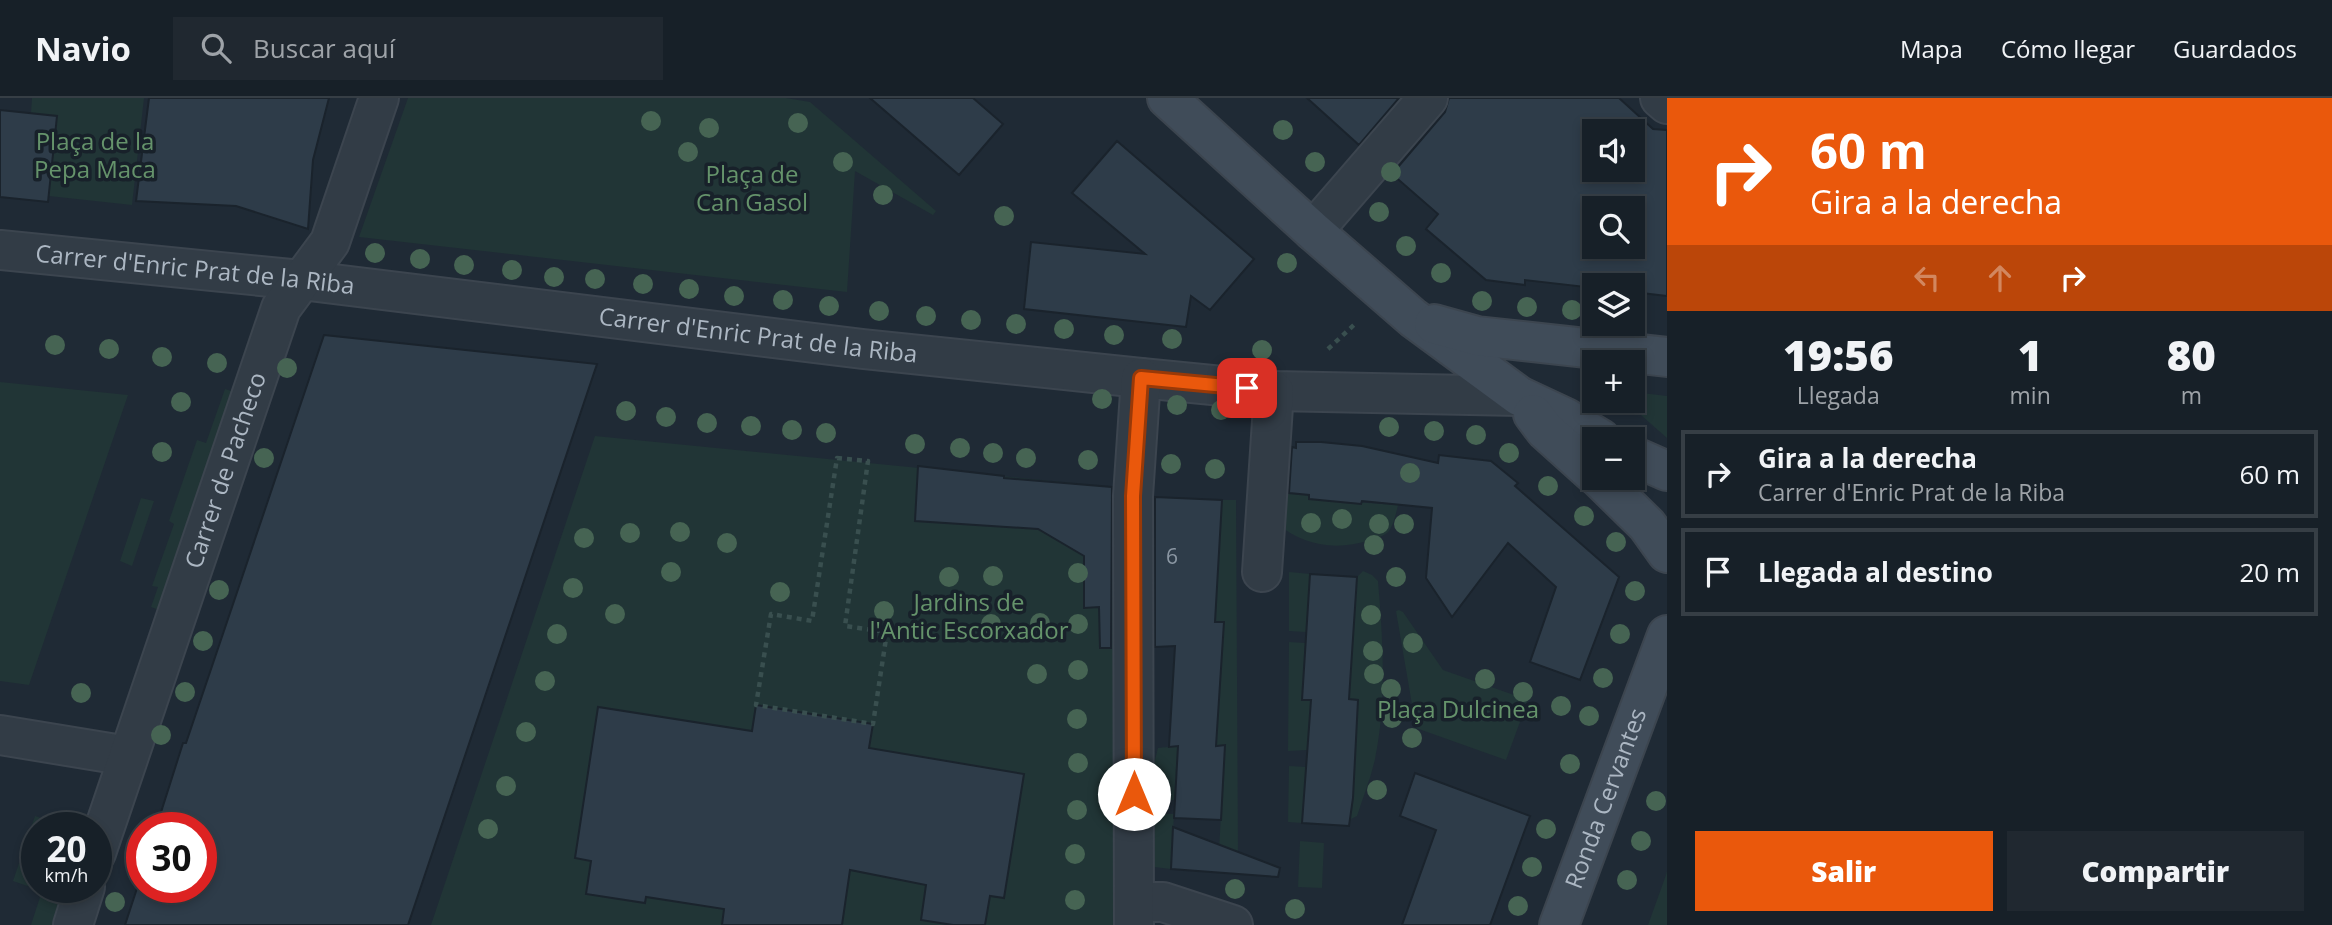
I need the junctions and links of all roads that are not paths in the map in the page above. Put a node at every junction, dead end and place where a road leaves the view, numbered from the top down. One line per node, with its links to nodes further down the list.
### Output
1 (379, 98): 8 (street, Carrer de Pacheco)
2 (1167, 98): 6 (street)
3 (1428, 98): 6 (street)
4 (1660, 98): 5 (street)
5 (1667, 104)
6 (1313, 232): 9 (street)
7 (0, 250): 8 (street, Carrer d'Enric Prat de la Riba)
8 (301, 280): 11 (street, Carrer d'Enric Prat de la Riba); 23 (street, Carrer de Pacheco)
9 (1413, 318): 10 (street); 13 (street)
10 (1667, 357)
11 (1141, 378): 12 (street, Carrer d'Enric Prat de la Riba); 26 (street)
12 (1274, 391): 13 (street, Carrer d'Enric Prat de la Riba); 20 (street)
13 (1519, 396): 14 (street); 16 (street)
14 (1582, 428)
15 (1645, 461): 17 (street)
16 (1582, 463)
17 (1667, 471)
18 (1611, 490): 19 (street)
19 (1667, 553)
20 (1262, 572)
21 (1667, 635): 29 (street, Ronda Cervantes)
22 (0, 735): 23 (street)
23 (128, 756): 24 (street, Carrer de Pacheco)
24 (110, 812)
25 (80, 903): 27 (street)
26 (1134, 914): 28 (street)
27 (73, 925)
28 (1233, 925)
29 (1559, 925)

